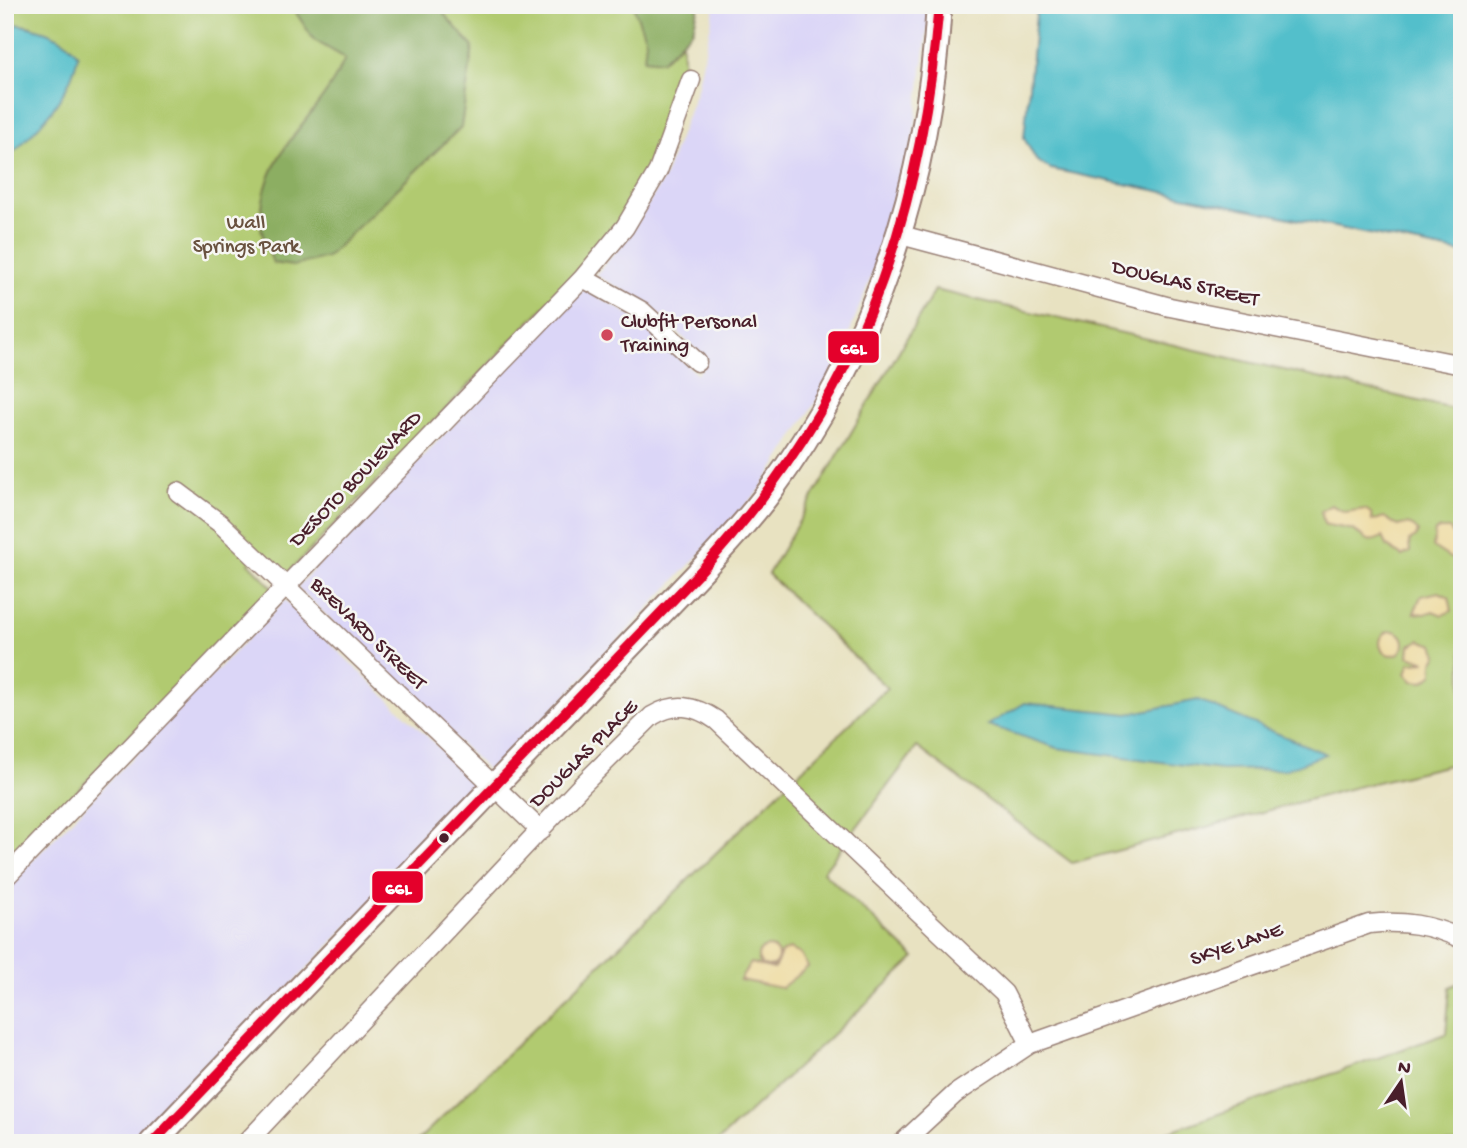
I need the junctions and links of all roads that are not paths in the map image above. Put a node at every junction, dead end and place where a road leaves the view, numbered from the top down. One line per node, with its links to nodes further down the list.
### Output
1 (939, 5): 3 (main road)
2 (691, 79): 4 (street, DESOTO BOULEVARD)
3 (901, 235): 6 (street, DOUGLAS STREET); 9 (main road)
4 (583, 278): 5 (street); 8 (street, DESOTO BOULEVARD)
5 (697, 362)
6 (1462, 365)
7 (178, 492): 8 (street, BREVARD STREET)
8 (285, 588): 9 (street, BREVARD STREET); 11 (street, DESOTO BOULEVARD)
9 (492, 786): 10 (street, BREVARD STREET); 14 (main road)
10 (541, 831): 13 (street, DOUGLAS PLACE); 15 (street, DOUGLAS PLACE)
11 (5, 878)
12 (1462, 939): 13 (street, SKYE LANE)
13 (1030, 1044): 16 (street)
14 (152, 1143)
15 (246, 1143)
16 (902, 1143)

